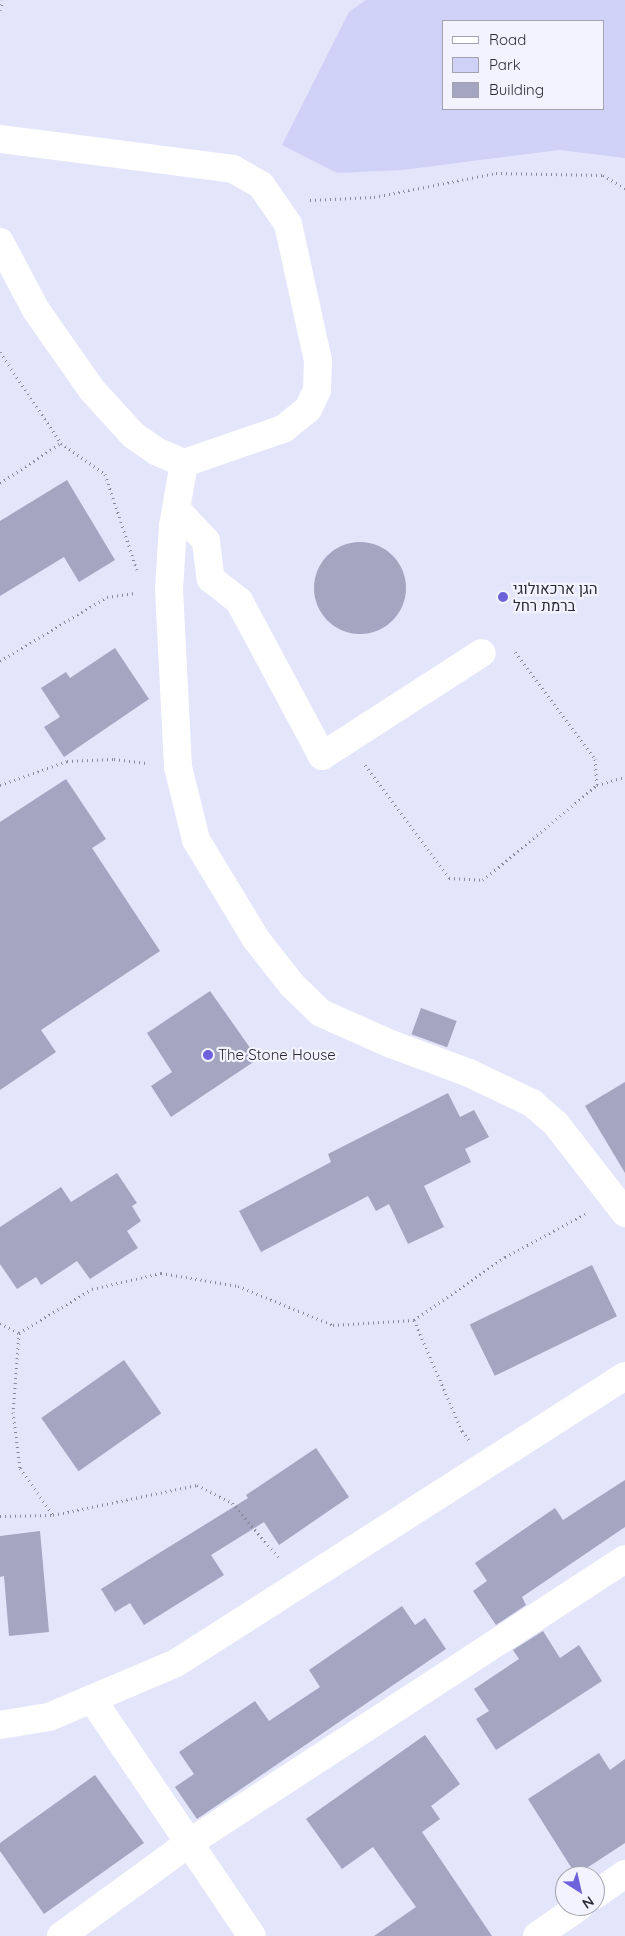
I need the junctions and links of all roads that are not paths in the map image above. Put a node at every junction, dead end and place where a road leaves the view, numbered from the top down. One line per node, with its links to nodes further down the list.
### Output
1 (0, 139): 3 (street)
2 (0, 242): 3 (street)
3 (184, 463): 4 (street)
4 (176, 509): 5 (street); 6 (street)
5 (482, 653)
6 (620, 1206)
7 (625, 1376): 9 (street)
8 (625, 1559): 11 (street)
9 (92, 1699): 10 (street); 11 (street)
10 (0, 1725)
11 (189, 1843): 15 (street); 16 (street)
12 (625, 1874): 13 (street)
13 (605, 1888)
14 (566, 1916): 17 (street)
15 (61, 1936)
16 (252, 1936)
17 (537, 1936)

